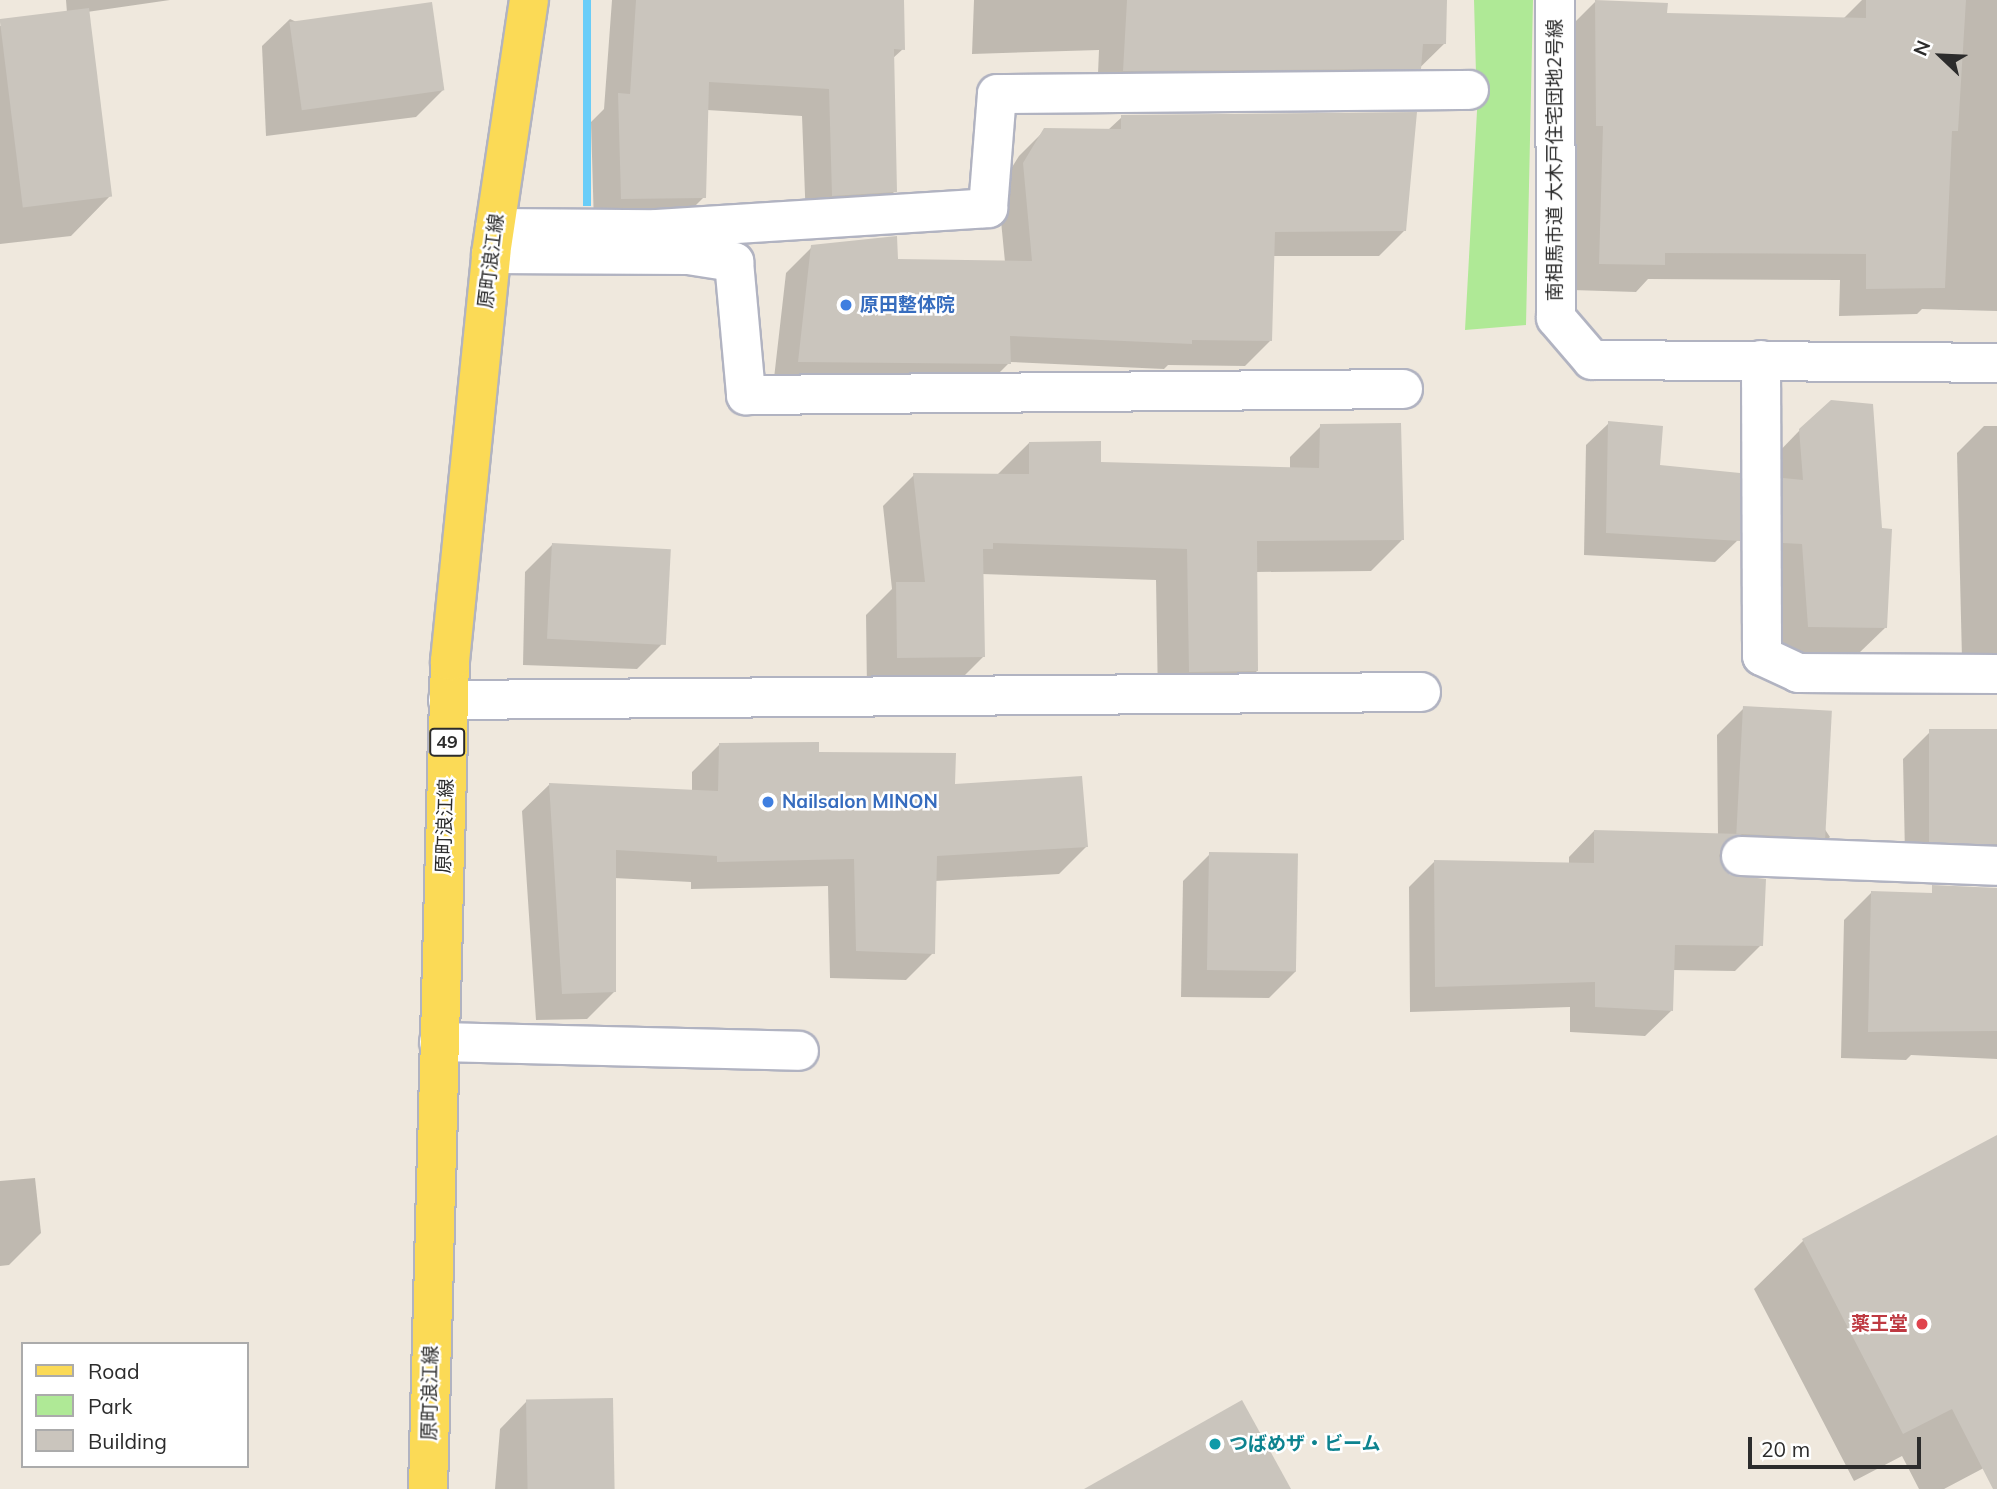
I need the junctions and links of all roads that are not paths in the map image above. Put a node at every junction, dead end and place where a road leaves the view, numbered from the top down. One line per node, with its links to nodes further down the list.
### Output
1 (529, 0): 4 (main road, 原町浪江線 / 49)
2 (1555, 0): 5 (street, 南相馬市道 大木戸住宅団地2号線)
3 (1469, 90): 4 (street)
4 (493, 241): 7 (street); 10 (main road, 原町浪江線 / 49)
5 (1761, 360): 6 (street, 南相馬市道 大木戸住宅団地2号線); 8 (street)
6 (1997, 363)
7 (1403, 389)
8 (1997, 674)
9 (1421, 692): 10 (street)
10 (449, 700): 13 (main road, 原町浪江線 / 49)
11 (1741, 856): 12 (street)
12 (1997, 866)
13 (439, 1042): 14 (street); 15 (main road, 原町浪江線 / 49)
14 (799, 1051)
15 (428, 1489)

